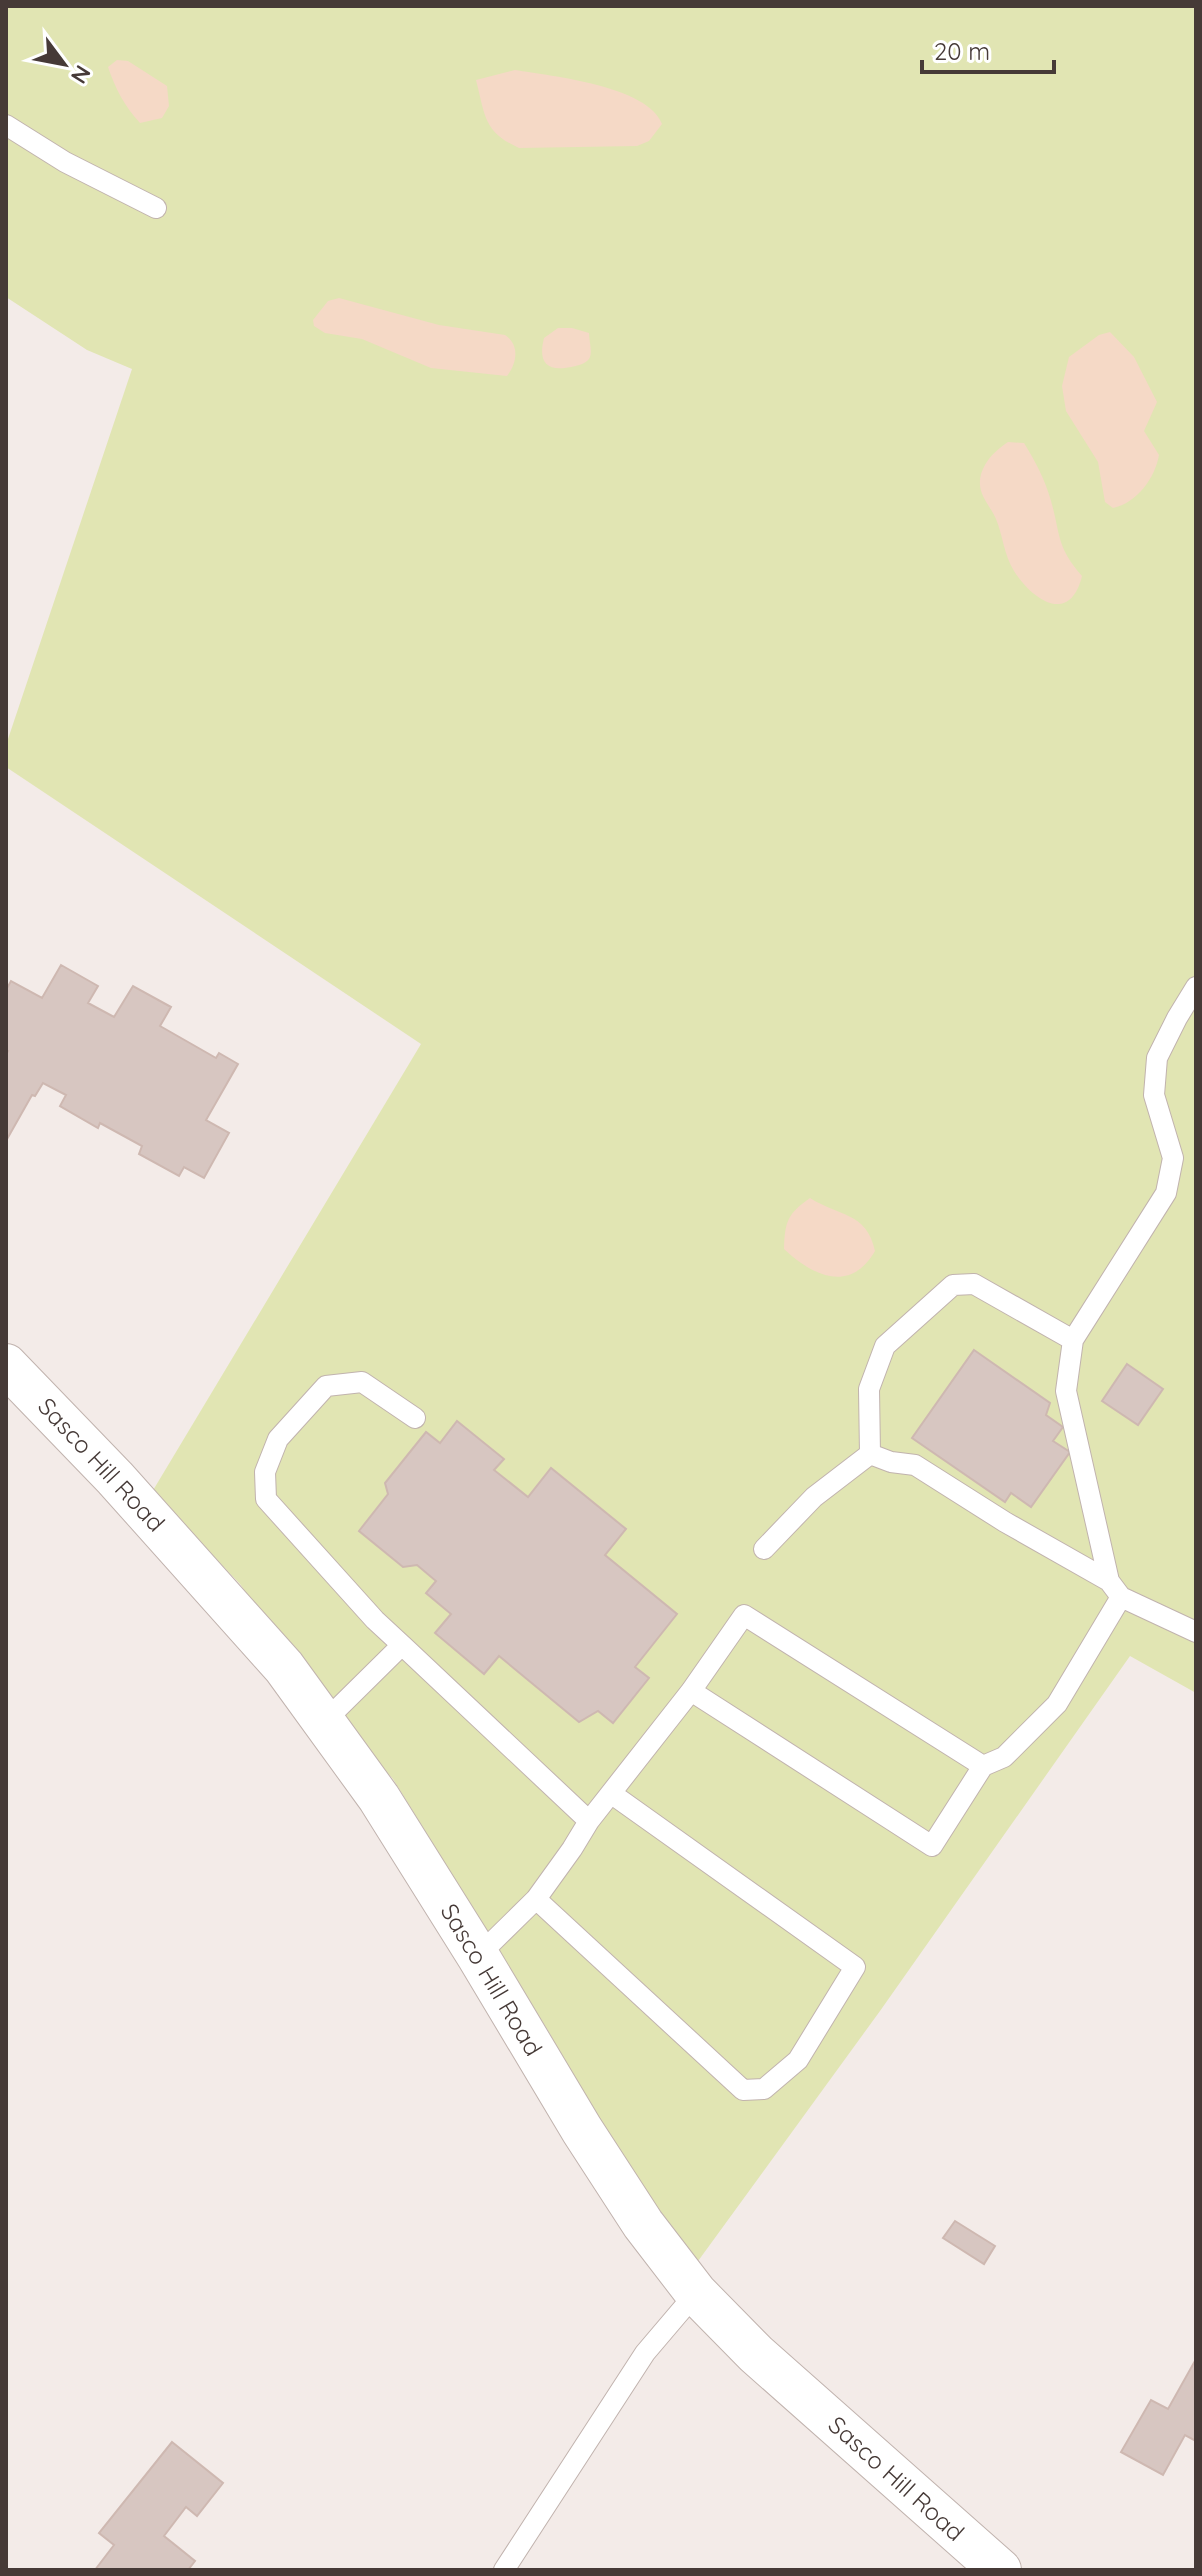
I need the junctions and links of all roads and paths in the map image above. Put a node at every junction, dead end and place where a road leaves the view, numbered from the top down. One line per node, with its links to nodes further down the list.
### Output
1 (6, 125): 2 (lane)
2 (156, 208)
3 (1196, 987): 4 (lane)
4 (1073, 1340): 7 (lane); 9 (lane)
5 (6, 1365): 13 (street, Sasco Hill Road)
6 (415, 1418): 11 (lane)
7 (870, 1454): 8 (lane); 9 (lane)
8 (764, 1549)
9 (1115, 1589): 10 (lane); 14 (lane)
10 (1196, 1632)
11 (402, 1645): 13 (lane); 16 (lane)
12 (691, 1691): 14 (lane); 14 (lane); 15 (lane)
13 (324, 1722): 18 (street, Sasco Hill Road)
14 (983, 1766)
15 (612, 1794): 16 (lane); 17 (lane)
16 (589, 1821): 17 (lane)
17 (536, 1899): 18 (lane)
18 (478, 1956): 19 (street, Sasco Hill Road)
19 (696, 2293): 20 (lane); 21 (street, Sasco Hill Road)
20 (504, 2570)
21 (1000, 2570)

